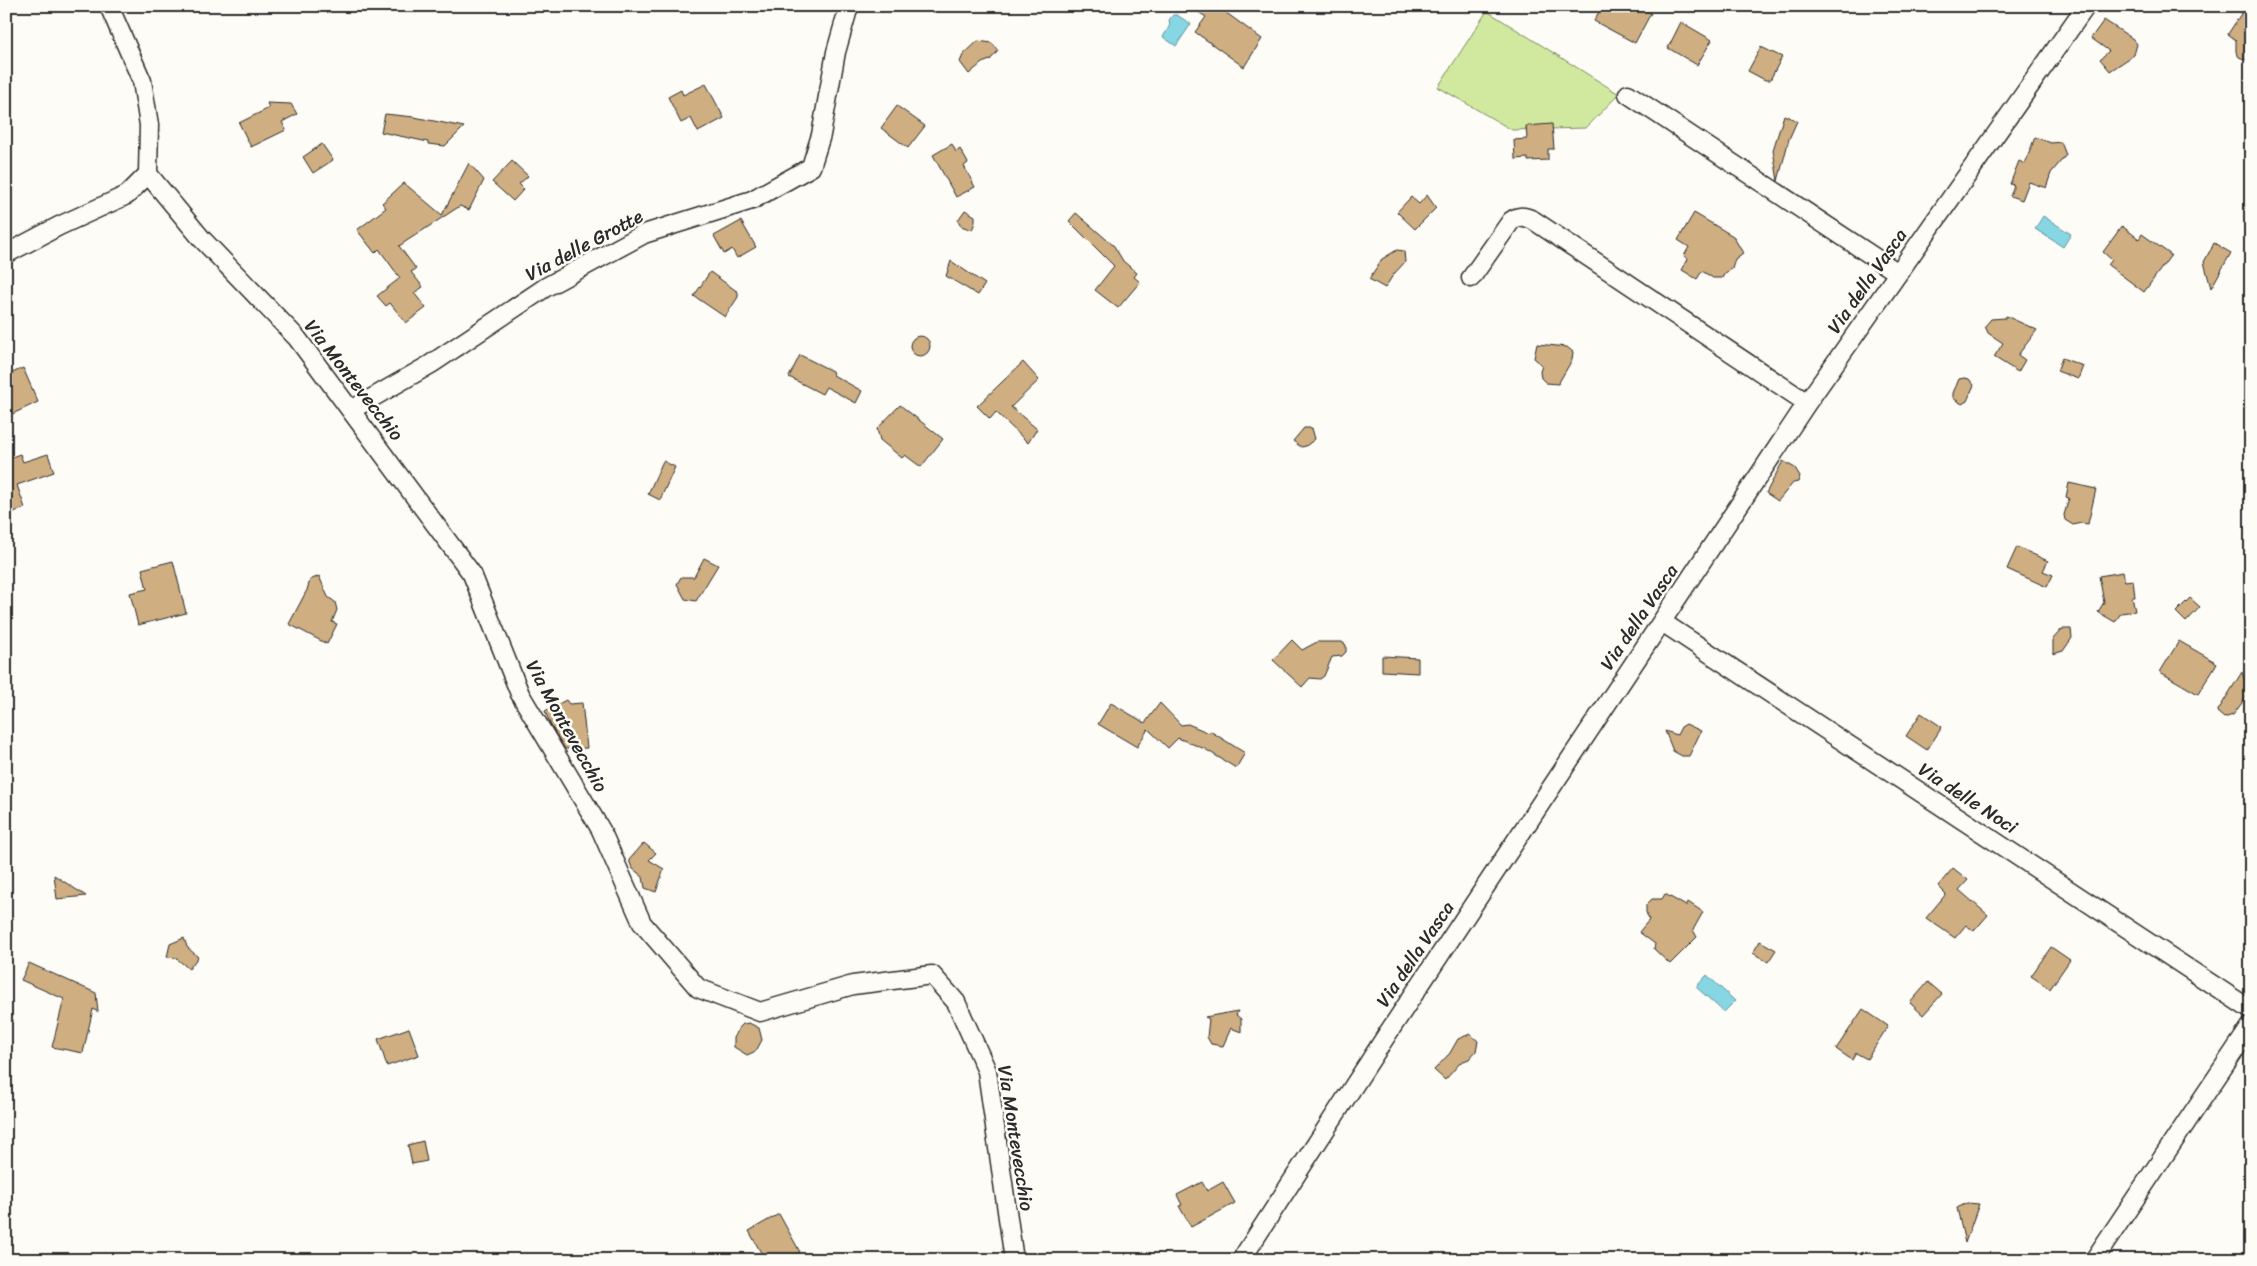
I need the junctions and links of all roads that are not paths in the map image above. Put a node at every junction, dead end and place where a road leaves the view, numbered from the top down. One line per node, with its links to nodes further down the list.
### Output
1 (109, 6): 5 (street)
2 (850, 6): 10 (street, Via delle Grotte)
3 (2083, 7): 7 (street, Via della Vasca)
4 (1628, 94): 7 (street)
5 (148, 174): 6 (street); 10 (street, Via Montevecchio)
6 (6, 254)
7 (1898, 274): 9 (street, Via della Vasca)
8 (1471, 278): 9 (street)
9 (1807, 403): 11 (street, Via della Vasca)
10 (351, 410): 14 (street, Via Montevecchio)
11 (1662, 622): 12 (street, Via delle Noci); 15 (street, Via della Vasca)
12 (2251, 1010)
13 (2251, 1026): 16 (street)
14 (1014, 1260)
15 (1241, 1260)
16 (2094, 1260)

